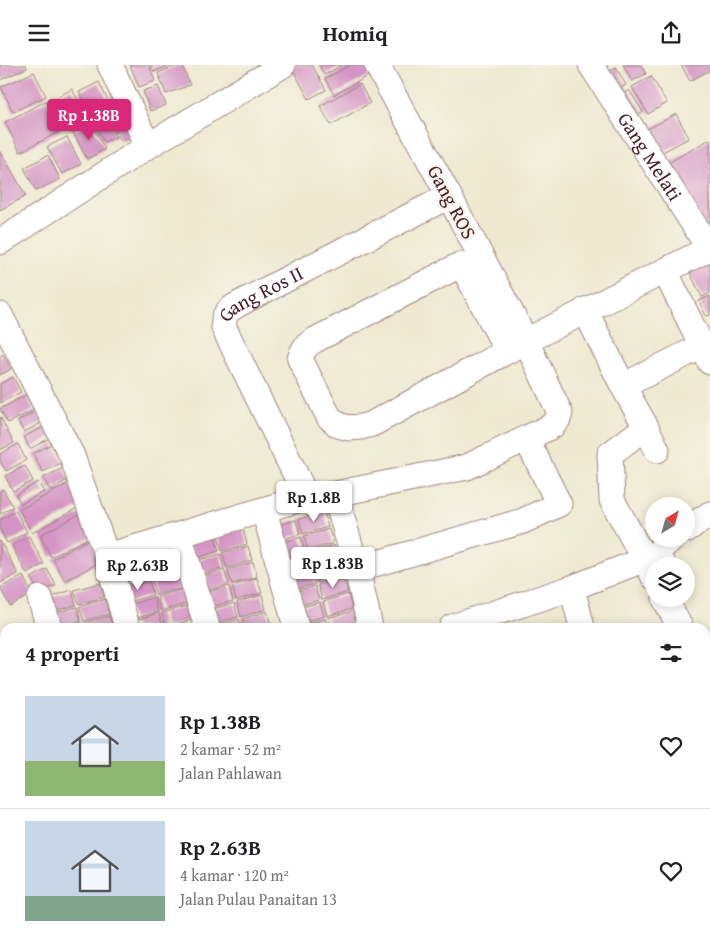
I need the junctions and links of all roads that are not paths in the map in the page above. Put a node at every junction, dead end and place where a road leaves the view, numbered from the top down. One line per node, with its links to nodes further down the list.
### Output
1 (110, 65): 5 (street)
2 (283, 65): 5 (street)
3 (377, 65): 6 (street, Gang ROS)
4 (591, 65): 8 (street, Gang Melati)
5 (148, 146): 7 (street)
6 (449, 196): 12 (street, Gang ROS); 19 (street, Gang Ros II)
7 (0, 243)
8 (709, 248): 9 (street)
9 (665, 271): 10 (street); 13 (street)
10 (585, 311): 12 (street); 14 (street)
11 (0, 315): 24 (street)
12 (516, 346): 12 (street); 16 (street)
13 (700, 357): 14 (street)
14 (623, 386): 15 (street)
15 (646, 427): 17 (street); 25 (street)
16 (526, 438): 18 (street); 26 (street)
17 (657, 450)
18 (335, 494): 19 (street); 26 (street)
19 (307, 498): 20 (street)
20 (264, 509): 23 (street); 35 (street)
21 (710, 514): 22 (street)
22 (695, 524)
23 (180, 535): 24 (street); 34 (street)
24 (107, 556): 33 (street)
25 (648, 557)
26 (357, 569): 36 (street)
27 (645, 569): 28 (street)
28 (572, 588): 37 (street); 38 (street)
29 (40, 598): 32 (street)
30 (669, 607): 39 (street)
31 (684, 607): 40 (street)
32 (48, 623)
33 (126, 623)
34 (206, 623)
35 (295, 623)
36 (369, 623)
37 (464, 623)
38 (581, 623)
39 (678, 623)
40 (692, 623)

